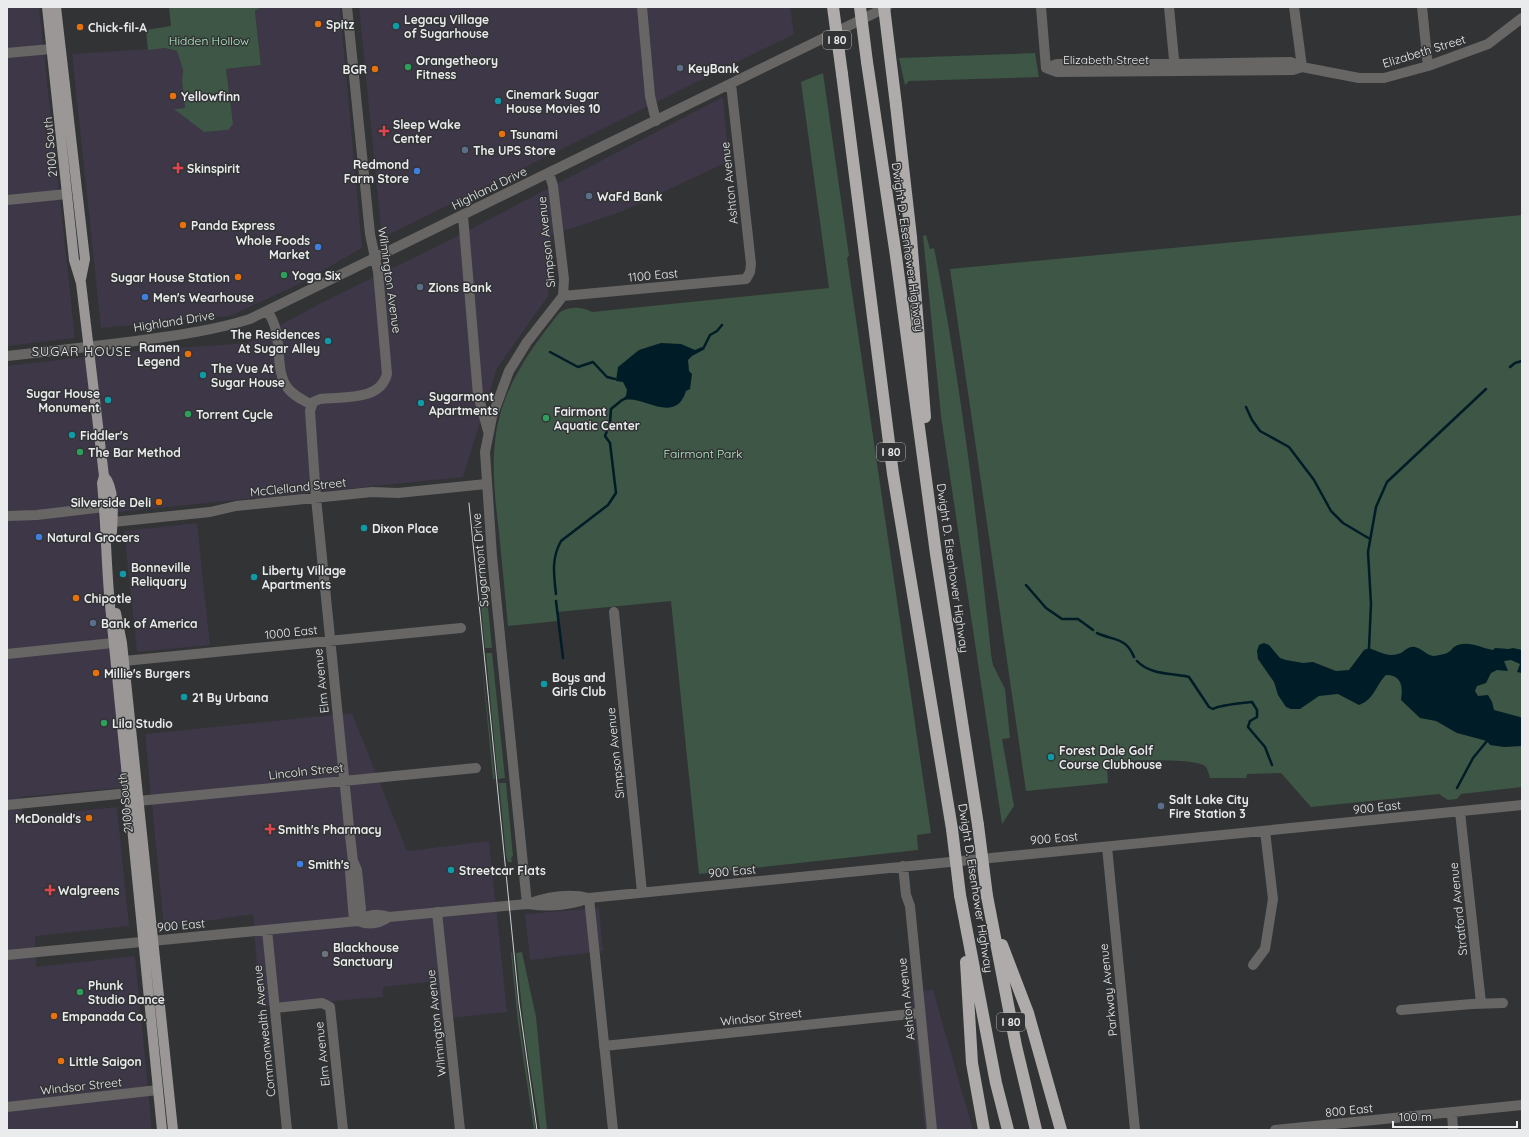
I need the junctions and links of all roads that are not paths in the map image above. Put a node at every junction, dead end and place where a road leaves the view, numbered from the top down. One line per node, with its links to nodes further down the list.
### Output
1 (47, 7): 14 (main road, 2100 South)
2 (56, 7): 22 (main road, 2100 South)
3 (347, 7): 27 (street, Wilmington Avenue)
4 (642, 7): 21 (street)
5 (833, 7): 66 (highway, Dwight D. Eisenhower Highway / I 80, bridge)
6 (860, 7): 42 (highway, Dwight D. Eisenhower Highway / I 80, bridge)
7 (884, 7): 42 (highway, bridge)
8 (888, 7): 19 (street, Highland Drive)
9 (1041, 7): 18 (street, Elizabeth Street)
10 (1169, 7): 18 (street)
11 (1294, 7): 16 (street)
12 (1422, 7): 17 (street)
13 (1522, 18): 17 (street, Elizabeth Street)
14 (51, 49): 15 (street); 20 (main road, 2100 South)
15 (7, 53)
16 (1302, 66): 17 (street, Elizabeth Street); 18 (street, Elizabeth Street)
17 (1428, 66)
18 (1175, 68)
19 (731, 84): 21 (street, Highland Drive); 28 (street, Ashton Avenue)
20 (58, 99): 22 (main road); 24 (main road, 2100 South)
21 (656, 121): 23 (street, Highland Drive)
22 (71, 136): 29 (main road, 2100 South)
23 (549, 173): 26 (street, Highland Drive); 30 (street, Simpson Avenue)
24 (67, 194): 25 (street); 29 (main road, 2100 South)
25 (7, 200)
26 (463, 216): 27 (street, Highland Drive); 35 (street, Sugarmont Drive)
27 (374, 258): 31 (street, Highland Drive); 34 (street, Wilmington Avenue)
28 (746, 279): 30 (street, 1100 East)
29 (81, 283): 32 (main road, 2100 South)
30 (563, 296): 35 (street, Simpson Avenue)
31 (266, 310): 32 (street, Highland Drive); 34 (street)
32 (88, 348): 33 (street); 36 (main road, 2100 South)
33 (7, 356)
34 (312, 405): 38 (street)
35 (488, 430): 37 (street, Sugarmont Drive)
36 (104, 476): 39 (main road, 2100 South); 41 (main road, 2100 South)
37 (486, 484): 38 (street, McClelland Street); 63 (street, Sugarmont Drive)
38 (316, 498): 41 (street, McClelland Street); 45 (street, Elm Avenue)
39 (104, 502): 40 (street); 41 (main road); 46 (main road, 2100 South)
40 (7, 516)
41 (112, 522): 48 (main road, 2100 South)
42 (936, 554): 65 (highway, Dwight D. Eisenhower Highway / I 80, bridge)
43 (614, 612): 61 (street, Simpson Avenue)
44 (461, 628): 45 (street, 1000 East)
45 (330, 641): 48 (street, 1000 East); 52 (street, Elm Avenue)
46 (113, 643): 47 (street); 49 (main road); 51 (main road, 2100 South)
47 (7, 654)
48 (124, 661): 49 (main road, 2100 South)
49 (126, 690): 54 (main road, 2100 South)
50 (476, 768): 52 (street, Lincoln Street)
51 (128, 780): 53 (main road, 2100 South); 54 (main road)
52 (345, 781): 54 (street, Lincoln Street); 67 (street, Elm Avenue)
53 (129, 793): 55 (street); 70 (main road, 2100 South)
54 (138, 801): 69 (main road, 2100 South)
55 (7, 805)
56 (1522, 805): 57 (street, 900 East)
57 (1460, 812): 58 (street, 900 East); 73 (street, Stratford Avenue)
58 (1265, 831): 59 (street, 900 East); 72 (street)
59 (1107, 847): 60 (street, 900 East); 97 (street, Parkway Avenue)
60 (903, 866): 61 (street, 900 East); 77 (street, Ashton Avenue)
61 (642, 892): 62 (street, 900 East)
62 (589, 898): 63 (street, 900 East); 79 (street)
63 (527, 904): 64 (street, 900 East)
64 (437, 912): 67 (street, 900 East); 90 (street, Wilmington Avenue)
65 (990, 914): 95 (highway, Dwight D. Eisenhower Highway / I 80); 96 (highway)
66 (964, 915): 93 (highway); 94 (highway, Dwight D. Eisenhower Highway / I 80)
67 (356, 921): 68 (street, 900 East)
68 (267, 930): 69 (street, 900 East); 75 (street, Commonwealth Avenue)
69 (154, 940): 70 (street, 900 East); 80 (main road, 2100 South)
70 (142, 941): 71 (street, 900 East); 78 (main road, 2100 South)
71 (7, 955)
72 (1253, 965)
73 (1481, 1003): 74 (street); 76 (street)
74 (1503, 1003)
75 (275, 1008): 88 (street, Commonwealth Avenue); 89 (street, Elm Avenue)
76 (1401, 1010)
77 (920, 1014): 79 (street, Windsor Street); 92 (street, Ashton Avenue)
78 (151, 1020): 80 (main road); 81 (main road, 2100 South)
79 (604, 1046): 91 (street)
80 (169, 1089): 87 (main road, 2100 South)
81 (158, 1090): 83 (street, Windsor Street); 85 (main road, 2100 South); 86 (main road)
82 (1522, 1106): 84 (street, 800 East)
83 (7, 1107)
84 (1452, 1112): 98 (street, 800 East); 99 (street)
85 (162, 1130)
86 (167, 1130)
87 (173, 1130)
88 (287, 1130)
89 (343, 1130)
90 (460, 1130)
91 (613, 1130)
92 (932, 1130)
93 (984, 1130)
94 (1008, 1130)
95 (1036, 1130)
96 (1061, 1130)
97 (1135, 1130)
98 (1275, 1130)
99 (1454, 1130)

